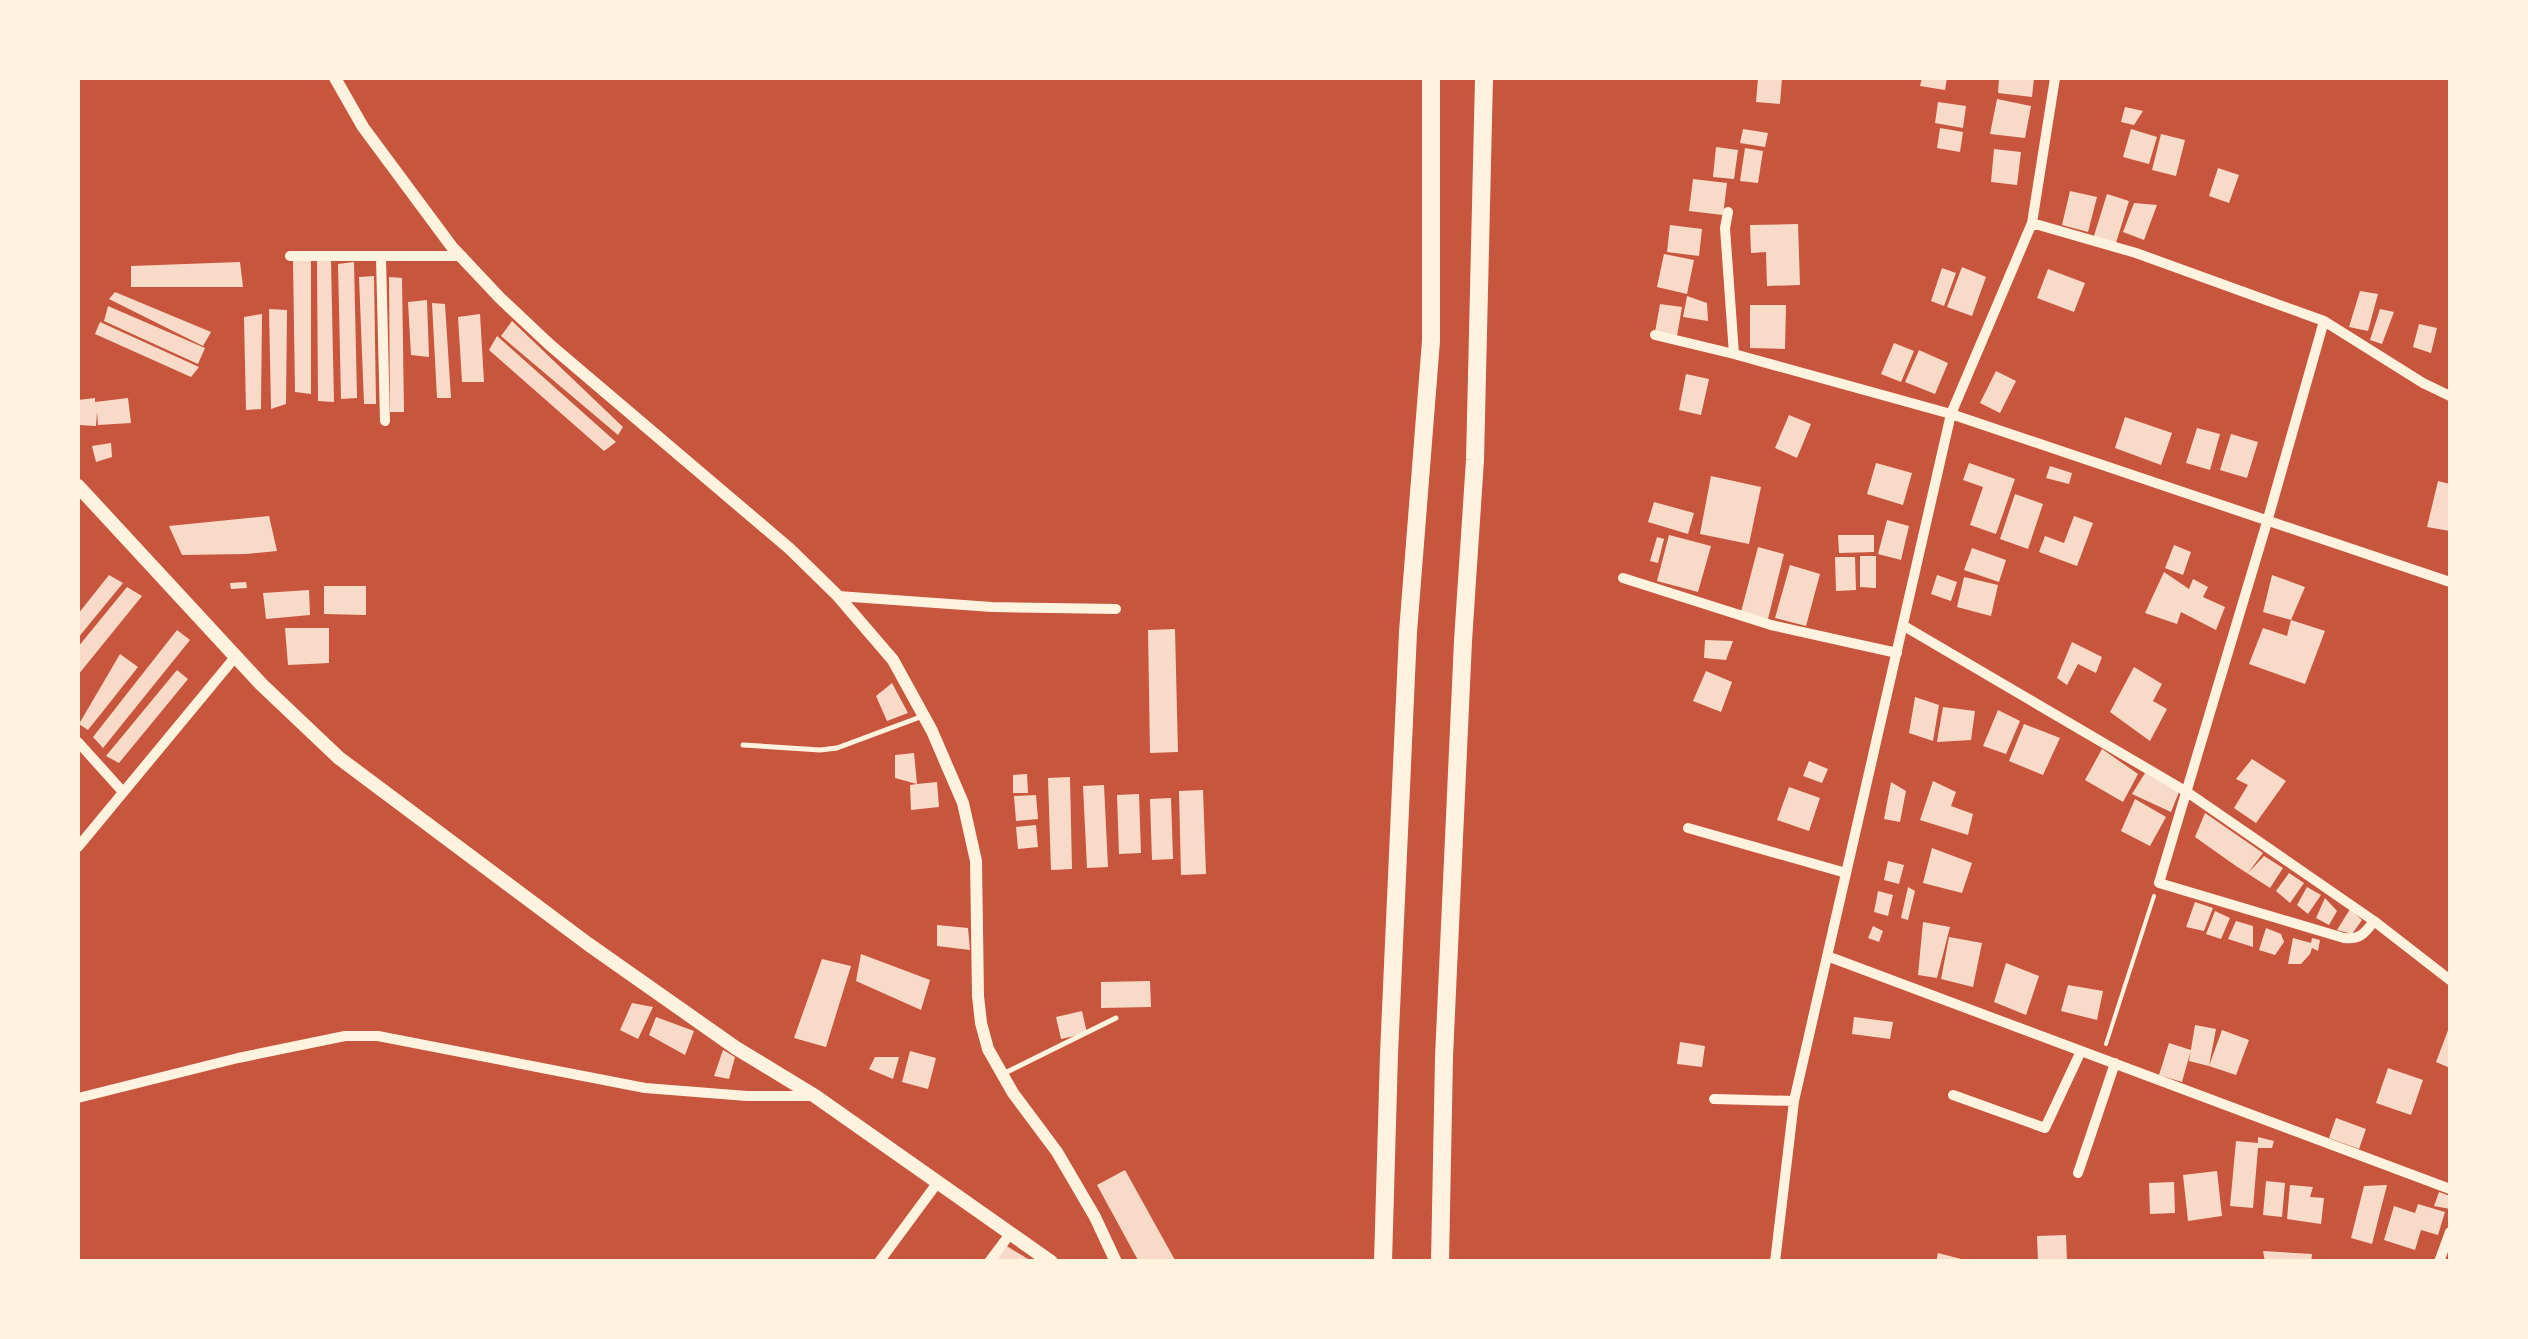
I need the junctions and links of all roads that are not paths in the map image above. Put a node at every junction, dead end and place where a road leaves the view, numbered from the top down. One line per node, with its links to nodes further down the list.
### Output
1 (335, 78): 8 (street)
2 (1431, 78): 54 (highway)
3 (1484, 78): 55 (highway)
4 (2056, 78): 6 (street)
5 (1728, 212): 12 (street)
6 (2032, 223): 10 (street); 14 (street)
7 (290, 256): 9 (street)
8 (462, 256): 9 (street); 20 (street)
9 (381, 258): 15 (street)
10 (2324, 321): 13 (street); 17 (street)
11 (1655, 336): 12 (street)
12 (1734, 354): 14 (street)
13 (2450, 396)
14 (1951, 414): 17 (street); 22 (street)
15 (385, 421)
16 (78, 486): 24 (main road)
17 (2268, 522): 19 (street); 29 (street)
18 (1623, 578): 23 (street)
19 (2450, 582)
20 (838, 596): 21 (street); 25 (street)
21 (1116, 609)
22 (1904, 626): 23 (street); 29 (street)
23 (1897, 652): 32 (street)
24 (236, 656): 28 (street); 41 (main road)
25 (924, 716): 27 (lane); 39 (street)
26 (78, 742): 28 (street)
27 (742, 745)
28 (123, 792): 31 (street)
29 (2187, 792): 33 (street); 33 (street)
30 (1688, 828): 32 (street)
31 (78, 847)
32 (1846, 873): 34 (street)
33 (2374, 921): 35 (street)
34 (1827, 956): 37 (street); 44 (street)
35 (2450, 980)
36 (1116, 1018): 39 (lane)
37 (2081, 1050): 38 (street); 40 (street)
38 (2115, 1063): 45 (street); 47 (street)
39 (1003, 1074): 53 (street)
40 (1953, 1095)
41 (815, 1096): 42 (street); 46 (main road)
42 (78, 1098)
43 (1714, 1098): 44 (street)
44 (1794, 1100): 56 (street)
45 (2078, 1173)
46 (938, 1182): 49 (main road); 50 (street)
47 (2450, 1189)
48 (2450, 1232): 57 (street)
49 (1010, 1234): 51 (street); 52 (main road)
50 (879, 1262)
51 (988, 1262)
52 (1051, 1262)
53 (1116, 1262)
54 (1383, 1262)
55 (1440, 1262)
56 (1775, 1262)
57 (2439, 1262)

